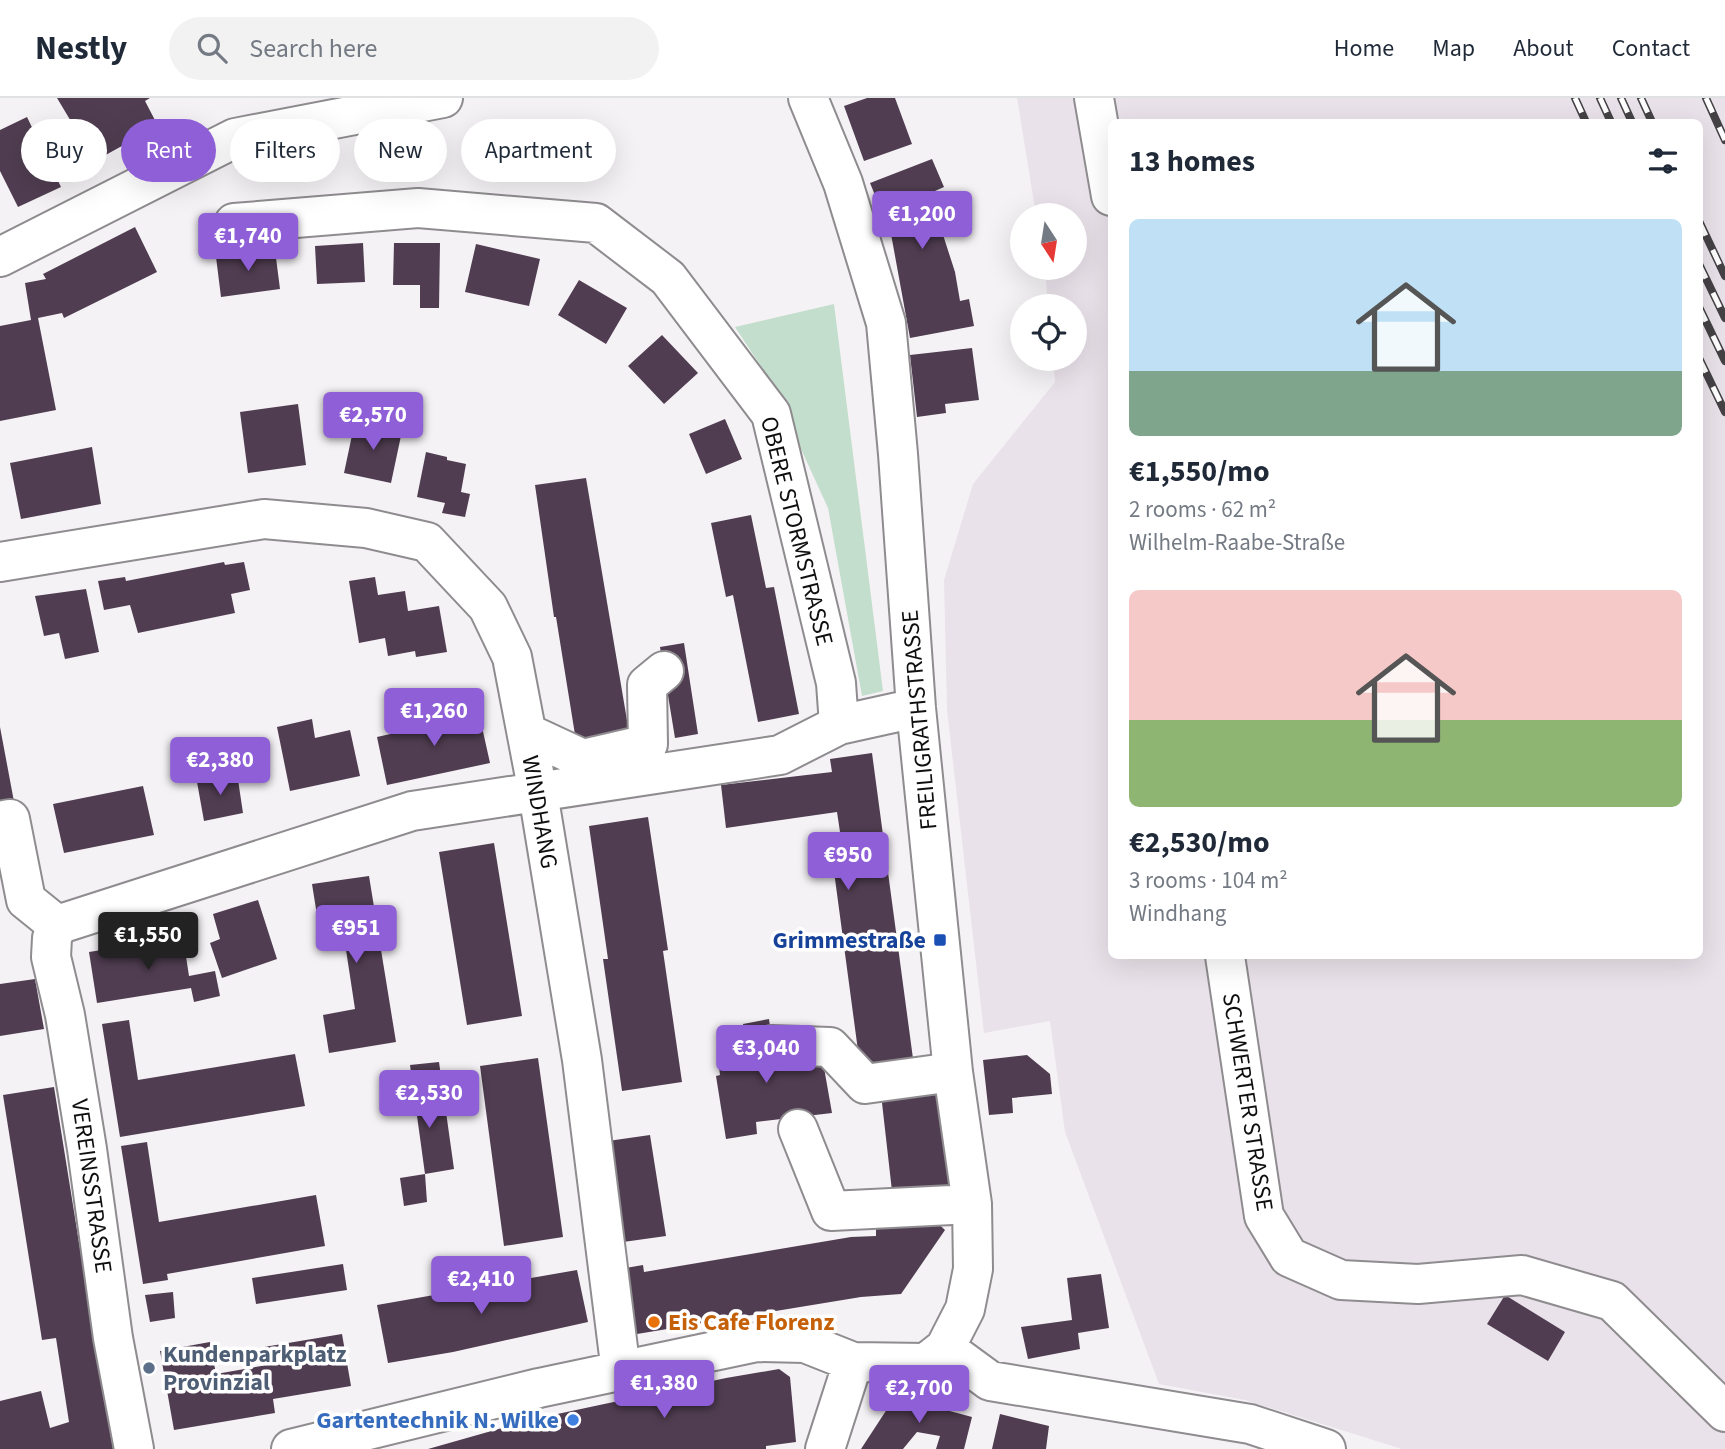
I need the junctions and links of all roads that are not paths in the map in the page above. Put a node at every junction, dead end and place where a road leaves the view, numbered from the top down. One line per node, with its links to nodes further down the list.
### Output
1 (443, 98): 6 (street)
2 (808, 98): 9 (street, FREILIGRATHSTRASSE)
3 (1094, 98): 4 (street)
4 (1108, 179)
5 (234, 223): 10 (street, OBERE STORMSTRASSE)
6 (0, 257)
7 (0, 562): 11 (street, WINDHANG)
8 (664, 671): 11 (street)
9 (916, 708): 10 (street); 17 (street, FREILIGRATHSTRASSE)
10 (839, 724): 12 (street)
11 (527, 733): 12 (street, WINDHANG)
12 (538, 793): 14 (street); 22 (street, WINDHANG)
13 (0, 821): 14 (street)
14 (57, 925): 24 (street, VEREINSSTRASSE)
15 (1225, 959): 23 (street, SCHWERTER STRASSE)
16 (772, 1045): 17 (street)
17 (953, 1072): 19 (street, FREILIGRATHSTRASSE)
18 (798, 1129): 19 (street)
19 (972, 1204): 20 (street, FREILIGRATHSTRASSE)
20 (945, 1348): 21 (street); 27 (street)
21 (853, 1362): 22 (street); 26 (street)
22 (621, 1372): 25 (street)
23 (1725, 1412)
24 (134, 1449)
25 (290, 1449)
26 (825, 1449)
27 (1326, 1449)

